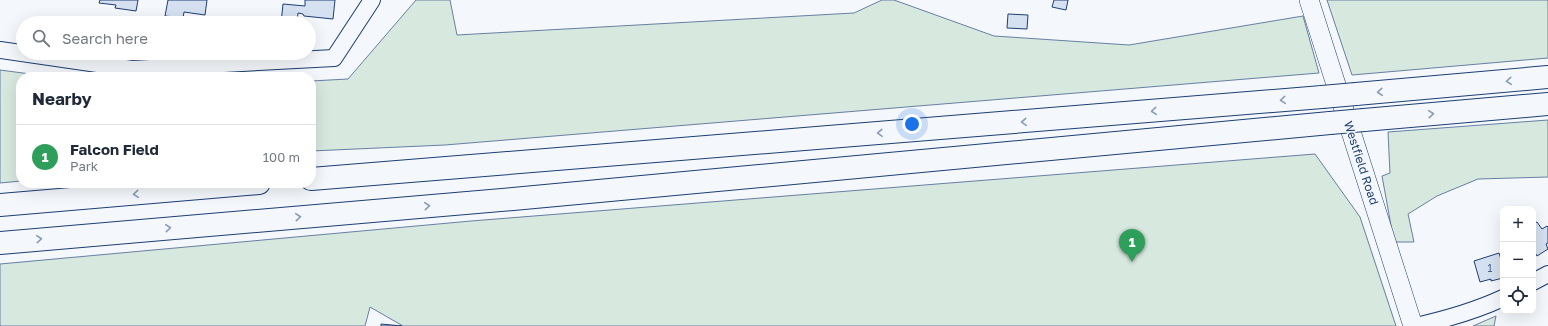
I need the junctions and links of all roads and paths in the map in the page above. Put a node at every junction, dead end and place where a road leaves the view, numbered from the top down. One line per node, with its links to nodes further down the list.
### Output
1 (372, 0): 5 (street)
2 (1309, 0): 17 (street, Westfield Road)
3 (0, 50): 4 (street)
4 (16, 52)
5 (316, 59)
6 (69, 60): 7 (street)
7 (297, 60)
8 (1548, 77): 10 (highway, one-way to 10, bridge)
9 (1548, 104): 13 (highway, one-way to 9, bridge)
10 (316, 178)
11 (200, 188): 12 (highway, one-way to 12)
12 (0, 205)
13 (0, 243)
14 (1548, 274): 15 (street)
15 (1536, 280)
16 (1500, 299): 17 (street)
17 (1415, 326)

